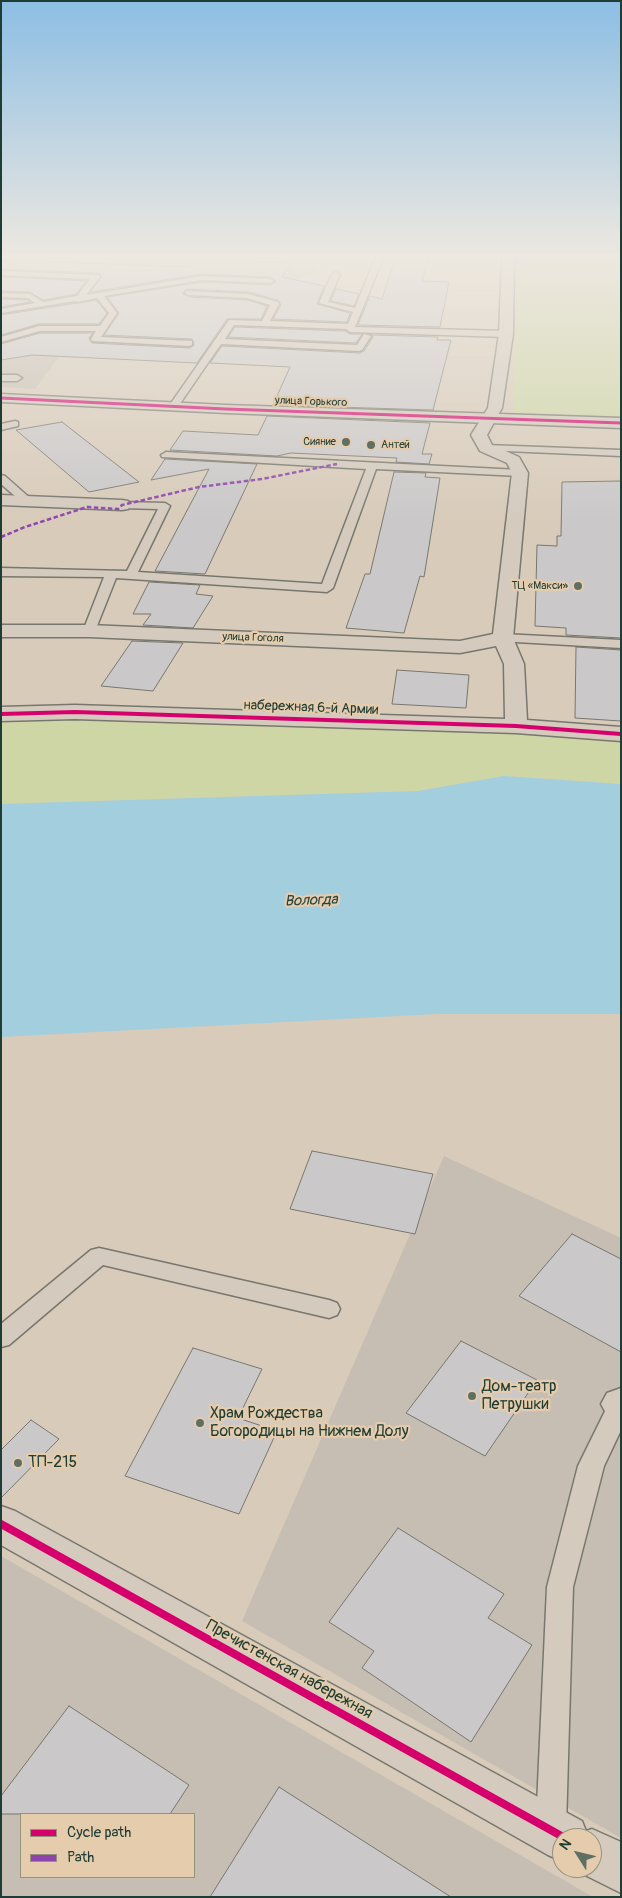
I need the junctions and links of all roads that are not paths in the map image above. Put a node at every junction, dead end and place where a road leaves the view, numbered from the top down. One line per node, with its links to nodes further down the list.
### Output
1 (217, 345): 8 (lane)
2 (279, 345): 3 (lane)
3 (361, 345)
4 (505, 345): 9 (street)
5 (1, 378): 6 (lane)
6 (18, 378)
7 (1, 398): 8 (street, улица Горького)
8 (174, 406): 9 (street, улица Горького)
9 (488, 419): 10 (street, улица Горького); 13 (street)
10 (621, 423)
11 (15, 424): 12 (lane)
12 (1, 427)
13 (486, 448): 14 (lane); 16 (street)
14 (621, 453)
15 (166, 455): 17 (lane)
16 (519, 465): 17 (lane); 27 (street)
17 (372, 466): 24 (lane)
18 (1, 478): 20 (lane)
19 (1, 500): 20 (street)
20 (26, 501): 21 (street)
21 (122, 505): 24 (lane)
22 (1, 572): 23 (lane)
23 (111, 574): 24 (lane); 26 (lane)
24 (131, 575)
25 (1, 631): 26 (street, улица Гоголя)
26 (89, 631): 27 (street, улица Гоголя)
27 (504, 638): 28 (lane); 30 (street)
28 (621, 644)
29 (1, 714): 30 (street, набережная 6-й Армии)
30 (516, 726): 31 (street, набережная 6-й Армии)
31 (621, 734)
32 (329, 1309): 33 (lane)
33 (1, 1338)
34 (621, 1404): 36 (lane)
35 (1, 1524): 37 (street, Пречистенская набережная)
36 (558, 1828)
37 (552, 1831)
38 (602, 1859): 39 (street)
39 (621, 1869)

